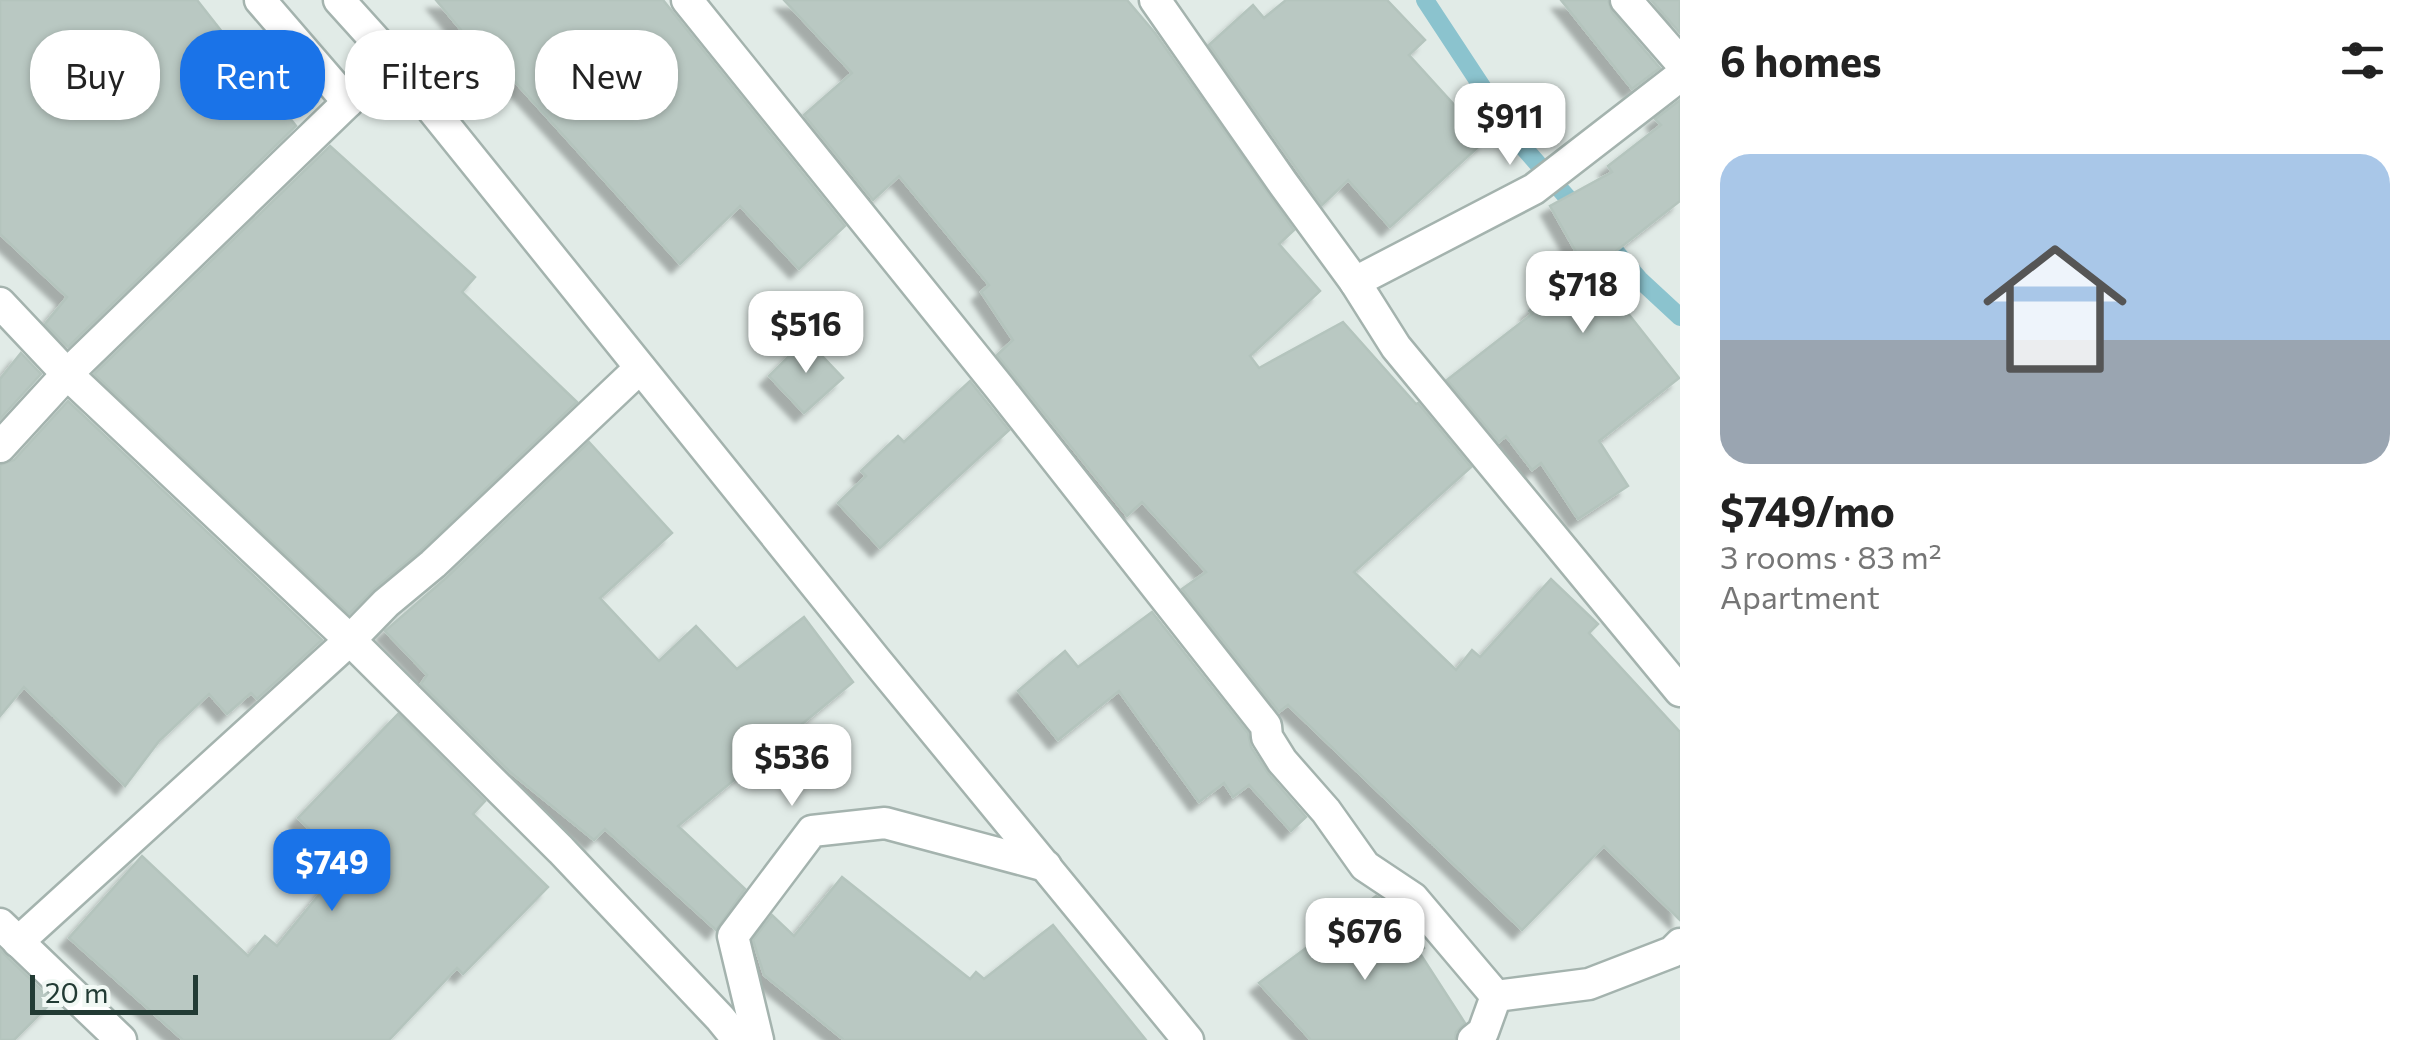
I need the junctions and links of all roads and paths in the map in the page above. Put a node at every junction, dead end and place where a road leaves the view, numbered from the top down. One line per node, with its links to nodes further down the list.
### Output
1 (260, 0): 9 (street)
2 (340, 0): 6 (street)
3 (687, 0): 22 (street)
4 (1155, 0): 12 (street)
5 (1626, 0): 7 (street)
6 (367, 30)
7 (1680, 62)
8 (1680, 76): 12 (street)
9 (345, 99)
10 (345, 105): 15 (street)
11 (441, 120): 14 (street)
12 (1355, 282): 18 (street)
13 (0, 303): 15 (street)
14 (640, 368): 17 (street); 19 (street)
15 (67, 374): 16 (street); 17 (street)
16 (0, 446)
17 (350, 640): 20 (street); 24 (street)
18 (1680, 691)
19 (1046, 866): 25 (street); 26 (street)
20 (9, 933): 23 (street)
21 (1680, 944): 22 (street)
22 (1496, 996): 27 (street)
23 (121, 1040)
24 (738, 1040)
25 (758, 1040)
26 (1188, 1040)
27 (1472, 1040)

